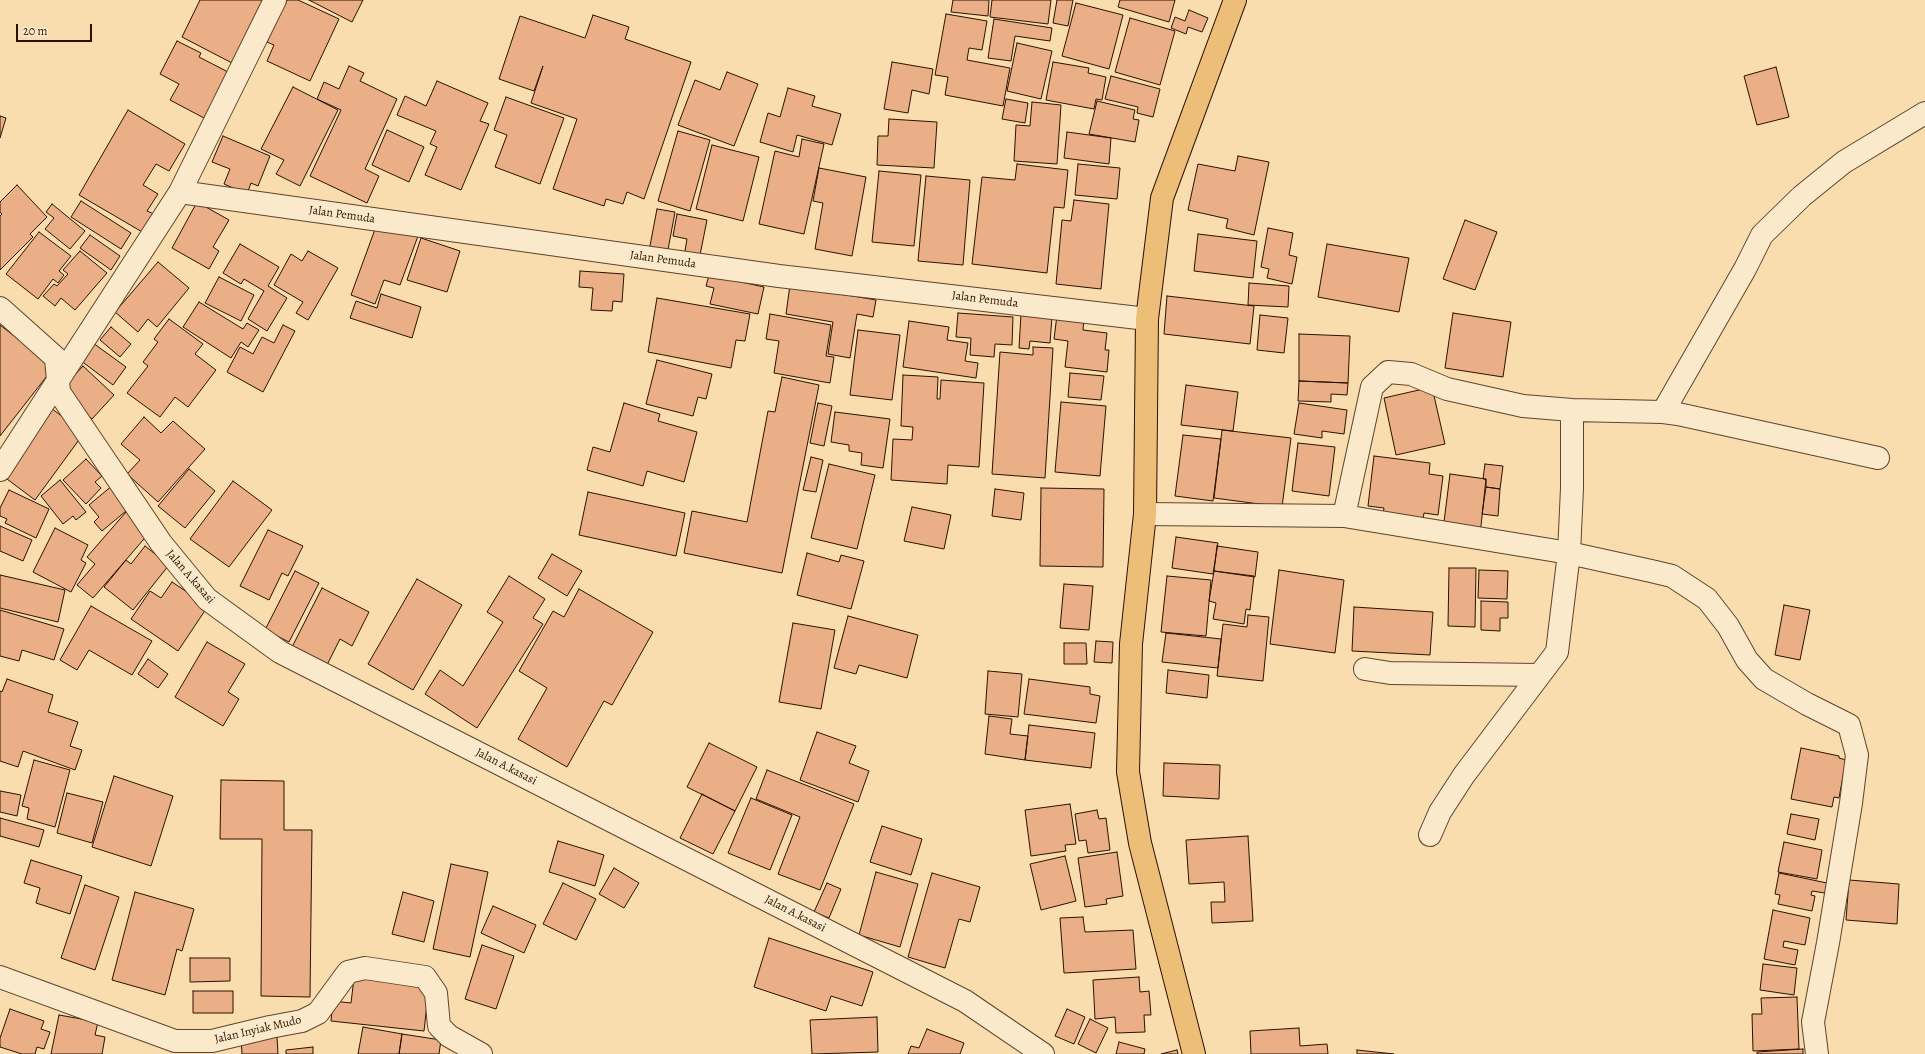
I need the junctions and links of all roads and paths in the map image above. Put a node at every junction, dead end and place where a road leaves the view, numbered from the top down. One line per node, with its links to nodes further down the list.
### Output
1 (275, 0): 4 (street)
2 (1235, 0): 6 (main road)
3 (1925, 113): 9 (street)
4 (180, 192): 6 (street, Jalan Pemuda); 7 (street)
5 (0, 308): 7 (street, Jalan A.kasasi)
6 (1147, 319): 12 (main road)
7 (58, 382): 11 (street); 20 (street, Jalan A.kasasi)
8 (1572, 410): 9 (street); 13 (street); 14 (street)
9 (1679, 415): 10 (street)
10 (1878, 458)
11 (0, 470)
12 (1145, 514): 13 (street); 21 (main road)
13 (1344, 516): 14 (street)
14 (1569, 553): 16 (street); 22 (street)
15 (1365, 669): 16 (street)
16 (1539, 675): 17 (street)
17 (1430, 834)
18 (0, 977): 19 (street, Jalan Inyiak Mudo)
19 (481, 1054)
20 (1043, 1054)
21 (1194, 1054)
22 (1817, 1054)

